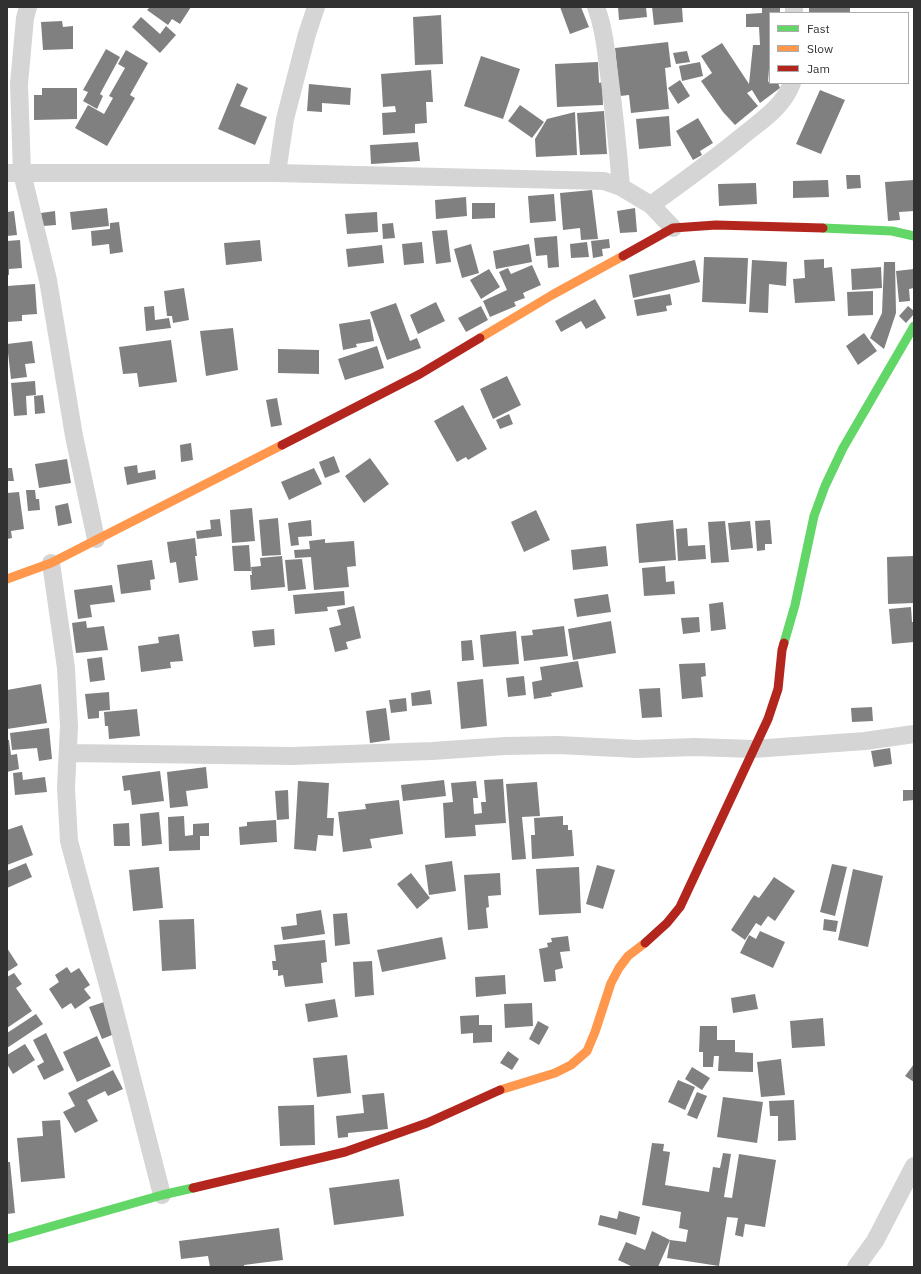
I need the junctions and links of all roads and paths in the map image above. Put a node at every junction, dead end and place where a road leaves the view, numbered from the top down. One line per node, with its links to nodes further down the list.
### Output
1 (28, 7): 5 (street)
2 (316, 7): 6 (street)
3 (596, 7): 7 (street)
4 (792, 84): 8 (street)
5 (15, 173): 6 (street); 12 (street)
6 (277, 173): 7 (street)
7 (621, 187): 8 (street)
8 (651, 205): 9 (street)
9 (673, 228): 10 (street); 12 (street)
10 (914, 236)
11 (914, 326): 16 (street)
12 (96, 539): 13 (street)
13 (51, 563): 14 (street); 17 (street)
14 (7, 579)
15 (914, 734): 16 (street)
16 (753, 750): 17 (street); 19 (street)
17 (68, 753): 19 (street)
18 (914, 1166): 21 (street)
19 (162, 1195): 20 (street)
20 (7, 1239)
21 (856, 1267)

